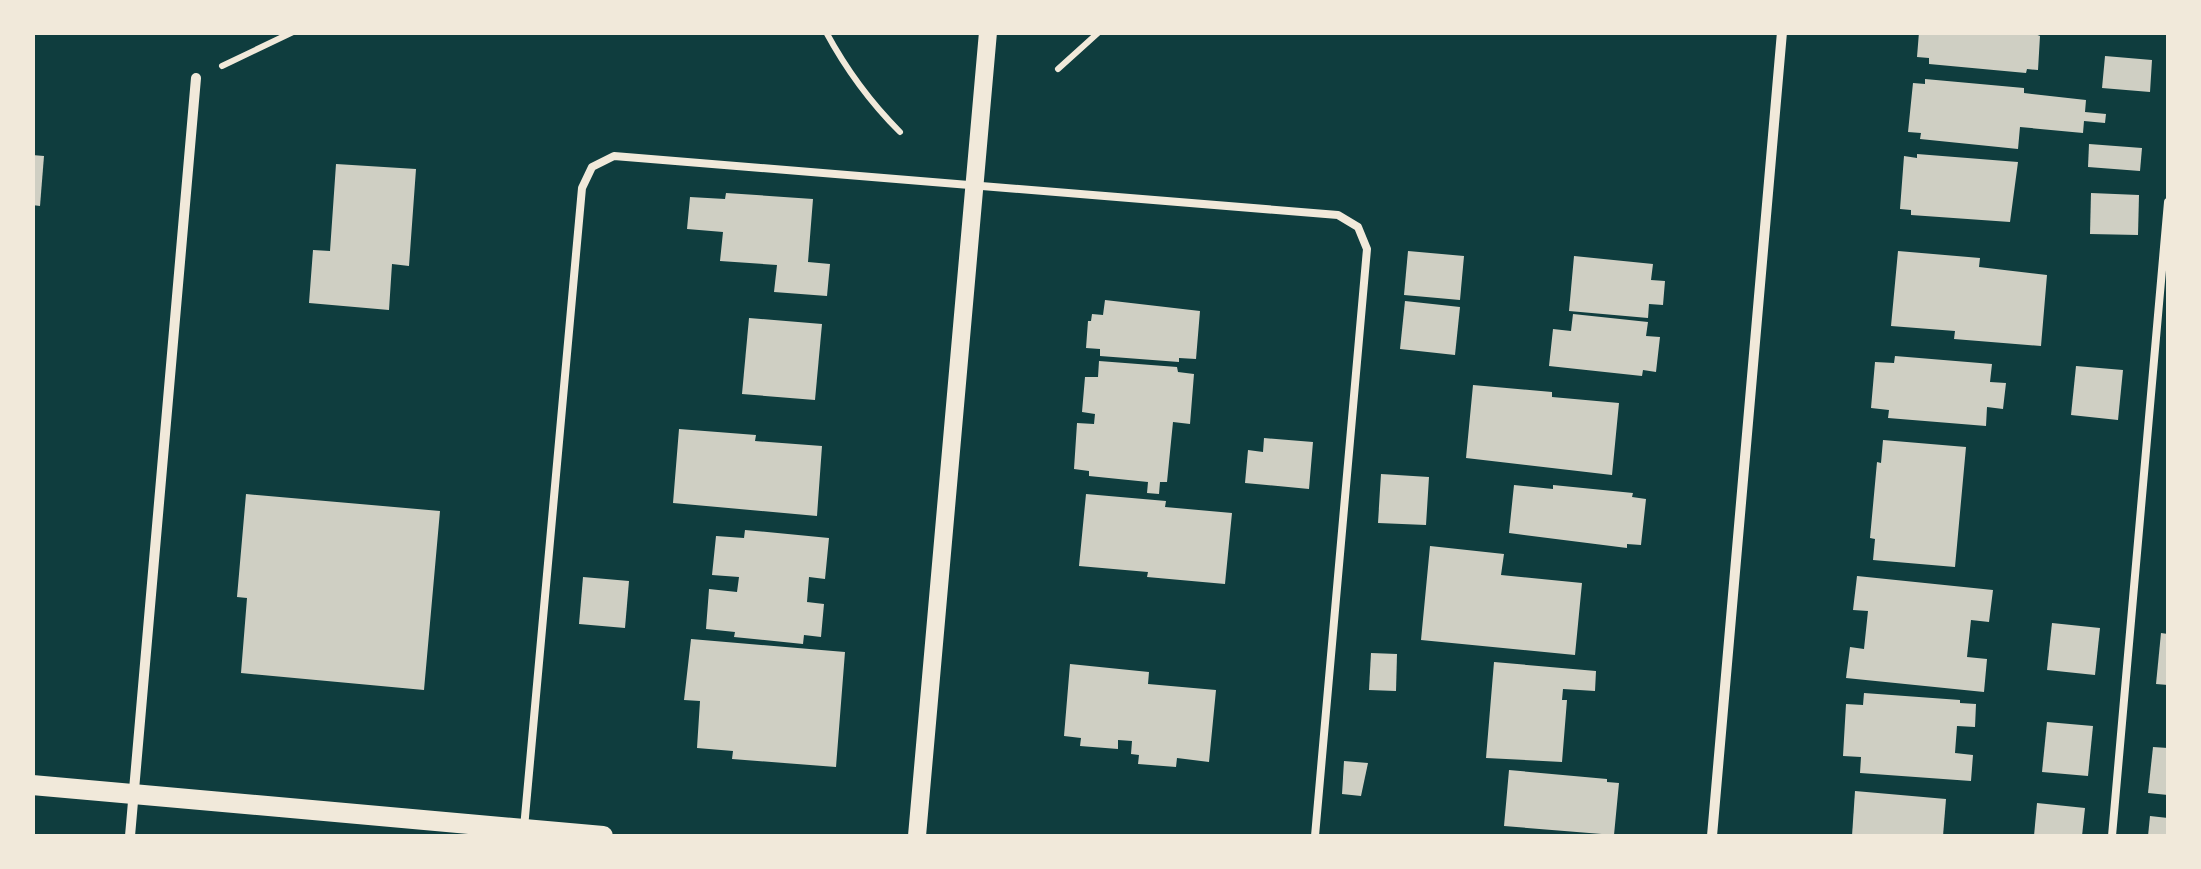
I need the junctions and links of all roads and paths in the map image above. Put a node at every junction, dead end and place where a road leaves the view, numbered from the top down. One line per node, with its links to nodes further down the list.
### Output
1 (293, 32): 7 (path)
2 (826, 32): 8 (path)
3 (988, 32): 9 (street)
4 (1098, 32): 6 (path)
5 (1782, 32): 18 (street)
6 (1058, 69)
7 (196, 78): 12 (street)
8 (900, 132)
9 (975, 185): 13 (lane); 16 (street); 17 (lane)
10 (2168, 202): 19 (lane)
11 (32, 785): 12 (main road)
12 (133, 794): 13 (main road); 14 (street)
13 (524, 833): 15 (main road)
14 (130, 836)
15 (604, 836)
16 (917, 836)
17 (1316, 836)
18 (1712, 836)
19 (2112, 836)

